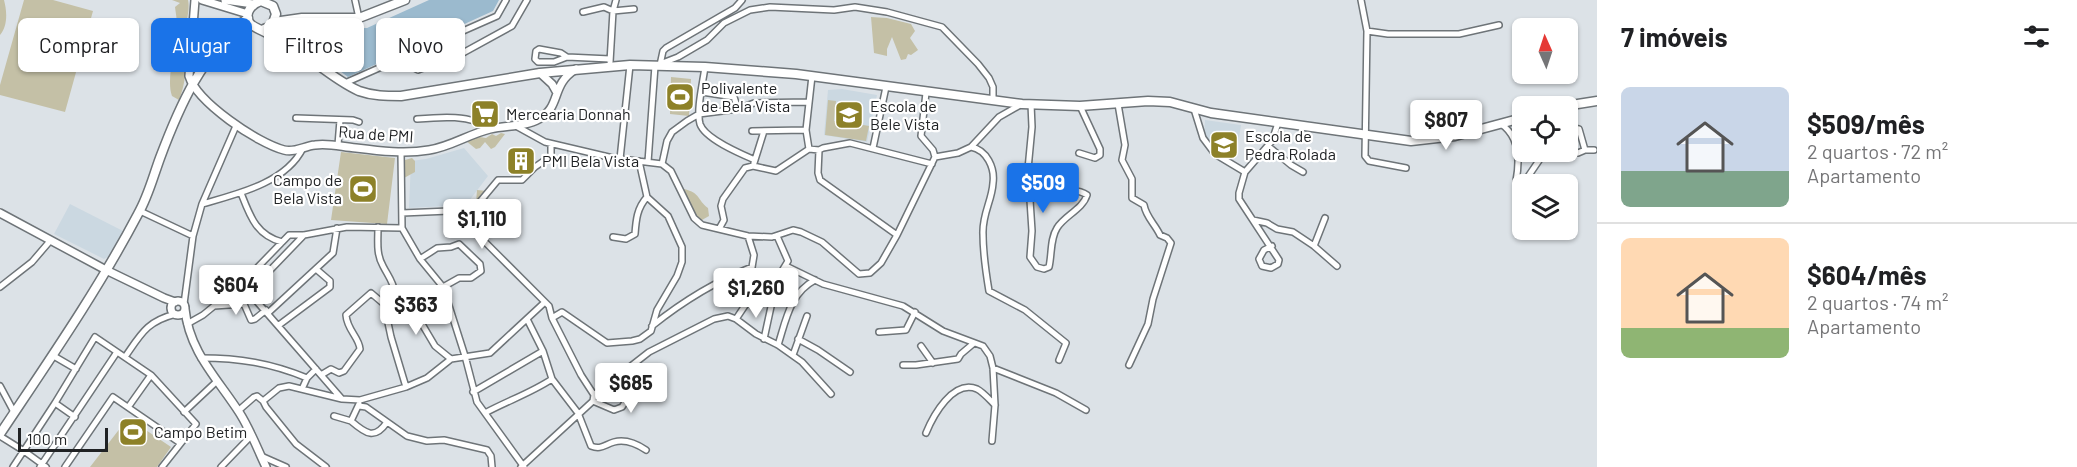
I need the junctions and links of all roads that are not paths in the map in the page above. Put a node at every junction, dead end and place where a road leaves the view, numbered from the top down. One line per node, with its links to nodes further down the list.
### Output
1 (195, 0): 36 (street)
2 (202, 0): 16 (street)
3 (225, 0): 11 (street)
4 (355, 0): 18 (street)
5 (405, 0): 18 (main road)
6 (506, 0): 21 (street)
7 (527, 0): 23 (street)
8 (616, 0): 14 (street)
9 (742, 0): 27 (street)
10 (1361, 0): 22 (street)
11 (256, 2): 12 (main road); 16 (main road)
12 (273, 6): 17 (main road)
13 (634, 9): 14 (street)
14 (613, 11): 15 (street); 25 (street)
15 (583, 12)
16 (248, 16): 19 (main road)
17 (302, 18)
18 (359, 18)
19 (264, 25)
20 (1499, 25): 22 (street)
21 (465, 30)
22 (1367, 31): 66 (street)
23 (465, 52)
24 (567, 57): 24 (street); 25 (street)
25 (610, 63): 26 (main road); 29 (main road)
26 (630, 65): 27 (main road); 81 (street)
27 (658, 65): 28 (main road); 41 (street); 83 (street)
28 (705, 67): 34 (main road); 39 (street)
29 (577, 69): 33 (main road); 38 (street)
30 (376, 70): 35 (street)
31 (200, 72): 36 (main road)
32 (327, 72): 35 (main road)
33 (540, 73): 35 (main road); 38 (street)
34 (812, 76): 37 (main road); 43 (street)
35 (344, 84)
36 (192, 86): 59 (street, Rua de PMI); 97 (main road)
37 (886, 87): 40 (main road); 72 (street)
38 (556, 91): 58 (street, Rua de PMI)
39 (702, 92): 48 (street); 50 (street)
40 (926, 93): 41 (main road); 80 (street)
41 (993, 101): 44 (main road)
42 (1597, 101): 46 (main road)
43 (808, 102): 48 (street); 62 (street)
44 (1026, 104): 47 (main road); 70 (street); 90 (street)
45 (1118, 104): 47 (main road); 49 (main road); 159 (street)
46 (1578, 104)
47 (1080, 106): 78 (street)
48 (738, 109): 50 (street)
49 (1194, 109): 56 (main road); 91 (street)
50 (699, 114): 86 (street); 87 (street)
51 (296, 118): 53 (street)
52 (417, 119): 60 (street)
53 (340, 120): 55 (street); 68 (street)
54 (1512, 121): 57 (main road)
55 (359, 122)
56 (1278, 123): 66 (main road); 69 (street)
57 (1501, 124): 65 (street); 66 (main road)
58 (514, 125): 60 (street, Rua de PMI); 67 (street)
59 (236, 126): 71 (street, Rua de PMI); 95 (street)
60 (490, 129): 77 (street, Rua de PMI)
61 (1578, 129): 75 (street)
62 (806, 130): 64 (street); 73 (street)
63 (752, 131): 64 (street)
64 (764, 131): 86 (street)
65 (1512, 135)
66 (1366, 136): 89 (street)
67 (551, 144): 81 (street); 96 (street)
68 (338, 145): 71 (street, Rua de PMI); 77 (street, Rua de PMI)
69 (1268, 146): 91 (street); 92 (street)
70 (971, 147): 80 (street); 156 (street)
71 (303, 148): 93 (street)
72 (873, 148): 74 (street); 88 (street)
73 (809, 149): 74 (street); 86 (street)
74 (819, 150): 107 (street)
75 (1585, 150): 76 (street); 79 (street)
76 (1594, 150)
77 (401, 152): 99 (street)
78 (1079, 153)
79 (1578, 153)
80 (935, 157): 88 (street)
81 (620, 159): 82 (street)
82 (639, 161): 83 (street); 94 (street)
83 (648, 162): 87 (street)
84 (1518, 162): 85 (street)
85 (1538, 162)
86 (754, 163): 105 (street)
87 (662, 164): 105 (street)
88 (932, 164): 107 (street)
89 (1406, 168)
90 (1028, 169): 90 (street)
91 (1245, 172): 101 (street)
92 (1303, 172)
93 (241, 193): 95 (street); 113 (street)
94 (647, 197): 110 (street); 141 (street)
95 (202, 204): 108 (street)
96 (473, 210): 99 (street); 129 (street)
97 (140, 211): 108 (street); 121 (main road)
98 (0, 213): 112 (street)
99 (402, 213): 104 (street)
100 (1325, 218): 115 (street)
101 (1253, 220): 114 (street); 115 (street)
102 (378, 227): 103 (street); 104 (street); 127 (street)
103 (337, 228): 106 (street); 120 (street)
104 (402, 228): 116 (street)
105 (719, 229): 109 (street)
106 (304, 235): 113 (street); 123 (street)
107 (897, 235): 111 (street)
108 (193, 236): 126 (street)
109 (748, 236): 111 (street); 119 (street)
110 (613, 237)
111 (777, 237): 117 (street)
112 (50, 241): 121 (street); 124 (street)
113 (282, 242): 123 (street)
114 (1272, 246)
115 (1314, 246): 118 (street)
116 (420, 259): 125 (street); 125 (street)
117 (786, 266): 122 (street); 143 (street)
118 (1337, 266)
119 (752, 267): 138 (street); 141 (street)
120 (316, 269): 132 (street); 140 (street)
121 (106, 270): 131 (street); 150 (main road)
122 (815, 280): 134 (street); 146 (street)
123 (255, 283): 132 (street)
124 (0, 287)
125 (443, 287): 152 (street)
126 (185, 291): 130 (street); 131 (street)
127 (395, 292): 128 (street); 155 (street)
128 (384, 304): 166 (street); 171 (street)
129 (547, 304): 133 (street); 136 (street); 137 (street)
130 (184, 307): 131 (street); 131 (street); 139 (street)
131 (175, 308): 139 (street); 153 (street)
132 (267, 311): 139 (street); 140 (street)
133 (562, 312): 136 (street); 141 (street)
134 (915, 312): 142 (street); 145 (street)
135 (807, 316): 144 (street)
136 (552, 318): 175 (street)
137 (527, 319): 148 (street); 152 (street)
138 (736, 319): 143 (street); 175 (street)
139 (186, 323): 154 (street)
140 (279, 325): 163 (street)
141 (651, 327)
142 (879, 332)
143 (764, 339): 146 (street)
144 (798, 339): 151 (street); 164 (street)
145 (974, 343): 157 (street); 161 (street)
146 (778, 345): 151 (street)
147 (921, 346): 157 (street)
148 (543, 351): 168 (street); 173 (street)
149 (117, 352): 153 (street); 162 (street); 189 (street)
150 (52, 355): 162 (street); 184 (main road)
151 (793, 355): 174 (street)
152 (465, 356): 155 (street); 173 (street)
153 (125, 357): 165 (street)
154 (201, 358): 167 (street); 169 (street)
155 (452, 359): 171 (street)
156 (1059, 360)
157 (933, 363): 158 (street)
158 (903, 365)
159 (1129, 365)
160 (647, 368): 175 (street)
161 (993, 368): 180 (street); 182 (street)
162 (76, 369): 178 (street)
163 (316, 369): 166 (street); 167 (street)
164 (850, 372)
165 (151, 375): 181 (street); 185 (street)
166 (321, 375): 176 (street)
167 (307, 378): 172 (street)
168 (552, 379): 186 (street); 187 (street)
169 (216, 382): 183 (street); 185 (street)
170 (0, 386): 184 (street)
171 (406, 387): 179 (street)
172 (302, 389): 176 (street); 177 (street)
173 (473, 392): 186 (street)
174 (831, 394)
175 (594, 398): 187 (street)
176 (342, 399): 179 (street)
177 (263, 401): 183 (street); 208 (street)
178 (55, 403): 189 (street); 198 (street)
179 (359, 403): 190 (street); 191 (street)
180 (995, 405): 192 (street); 195 (street)
181 (129, 406): 196 (street); 203 (street)
182 (1086, 410)
183 (238, 411): 194 (street)
184 (14, 412): 193 (main road)
185 (184, 412): 196 (street)
186 (485, 413): 201 (street)
187 (578, 413): 197 (street); 201 (street)
188 (334, 416): 190 (street)
189 (75, 417): 200 (street)
190 (351, 422): 191 (street)
191 (387, 422): 209 (street)
192 (926, 433)
193 (0, 435): 198 (street)
194 (252, 435): 199 (street); 205 (street)
195 (992, 441)
196 (180, 443): 204 (street)
197 (646, 450)
198 (24, 451): 200 (street); 202 (street)
199 (261, 456): 206 (street); 207 (street)
200 (43, 466)
201 (523, 466)
202 (13, 467)
203 (65, 467)
204 (162, 467)
205 (221, 467)
206 (266, 467)
207 (286, 467)
208 (326, 467)
209 (492, 467)

